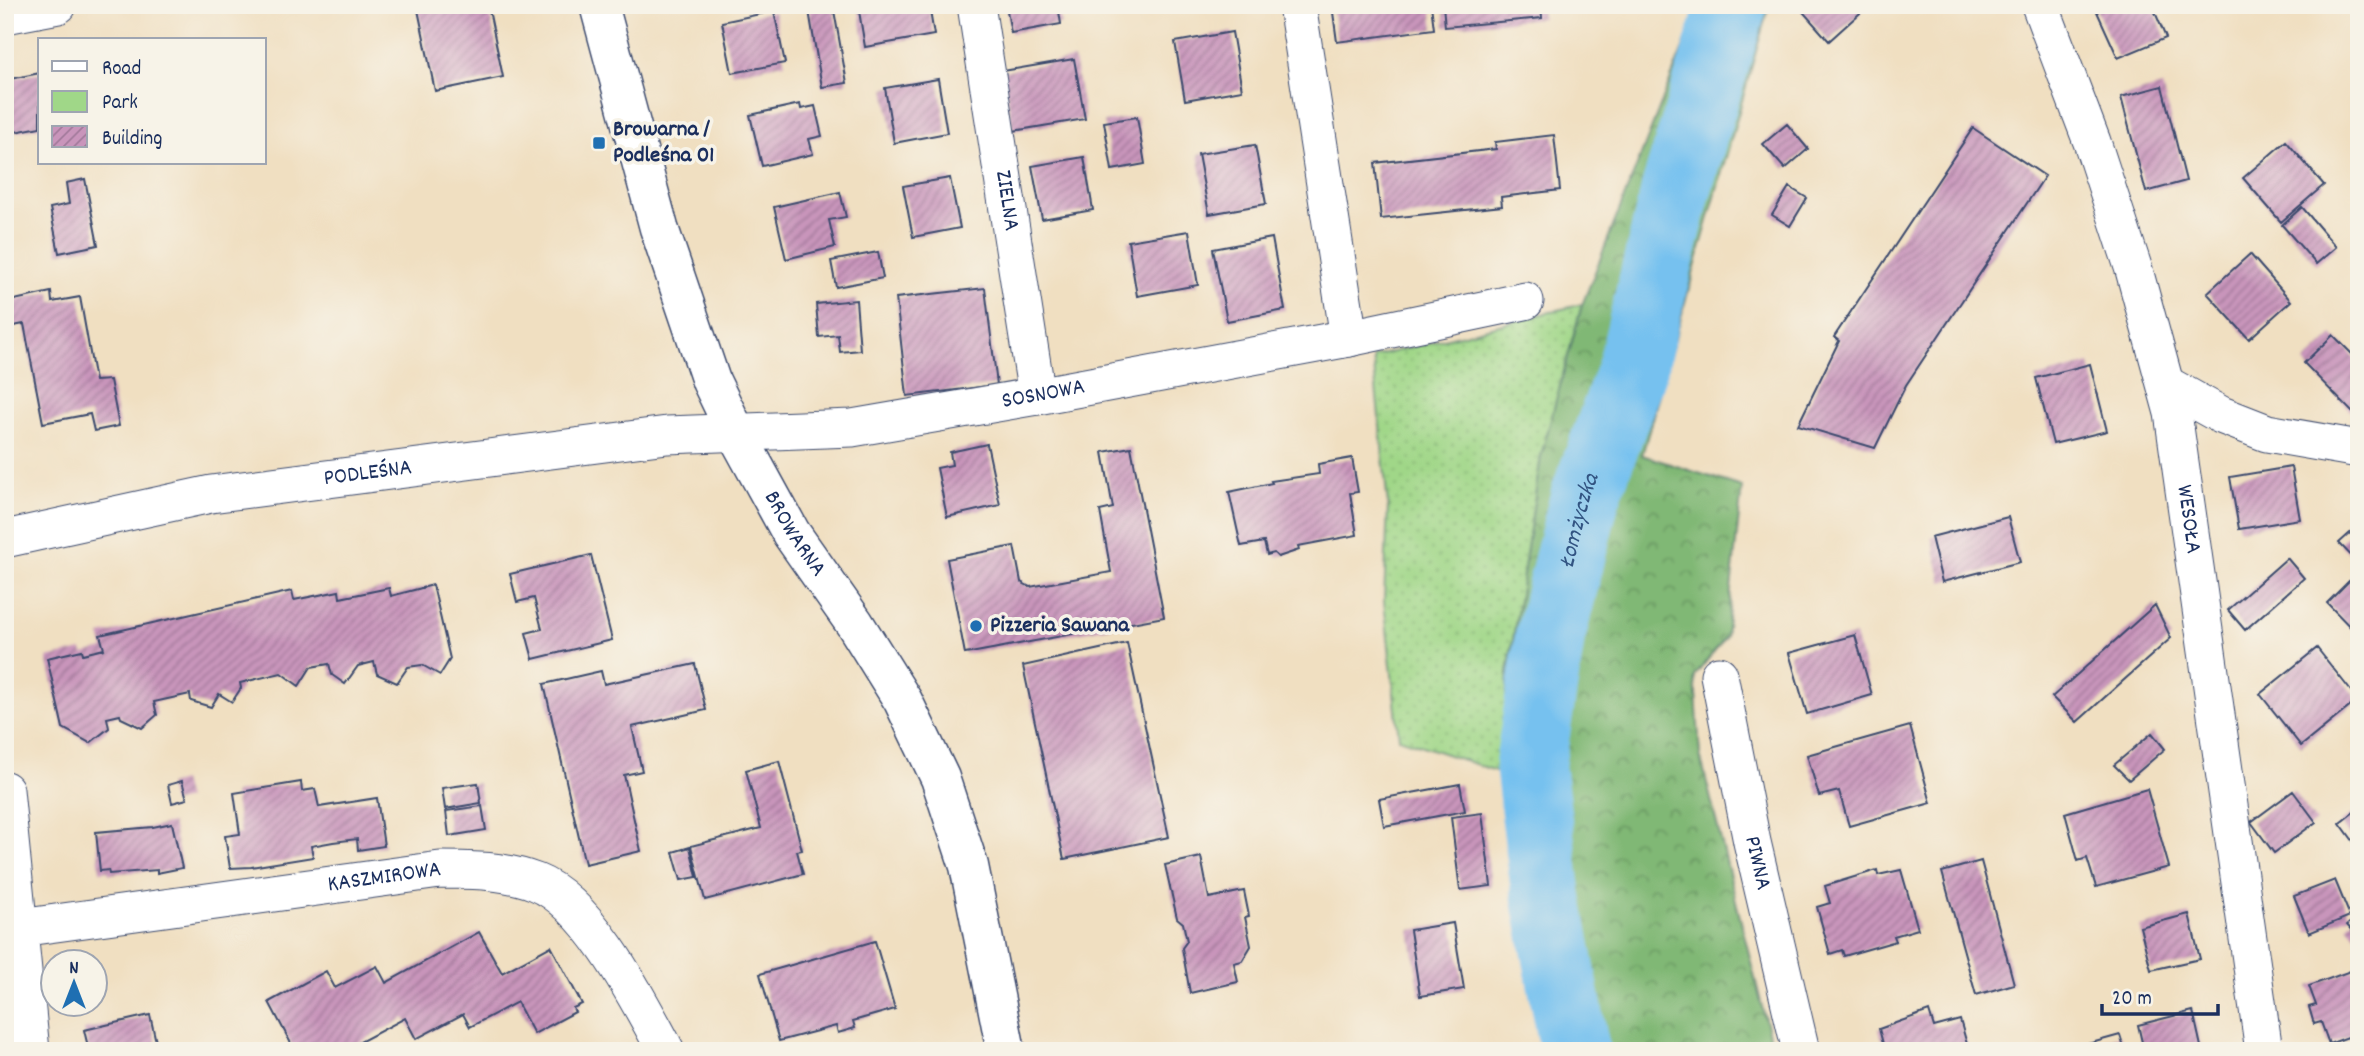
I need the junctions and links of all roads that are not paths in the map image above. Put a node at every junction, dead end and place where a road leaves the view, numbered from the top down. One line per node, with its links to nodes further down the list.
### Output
1 (58, 5): 6 (street)
2 (599, 5): 11 (street, BROWARNA)
3 (976, 5): 10 (street, ZIELNA)
4 (1297, 5): 8 (street)
5 (2040, 5): 9 (street, WESOŁA)
6 (5, 15)
7 (1525, 301): 8 (street, SOSNOWA)
8 (1349, 338): 10 (street, SOSNOWA)
9 (2167, 385): 12 (street); 21 (street, WESOŁA)
10 (1037, 396): 11 (street, SOSNOWA)
11 (735, 432): 13 (street, PODLEŚNA); 19 (street, BROWARNA)
12 (2359, 449)
13 (5, 538)
14 (1719, 675): 20 (street, PIWNA)
15 (5, 790): 16 (street)
16 (12, 929): 17 (street); 18 (street, KASZMIROWA)
17 (31, 1051)
18 (666, 1051)
19 (1006, 1051)
20 (1801, 1051)
21 (2264, 1051)

